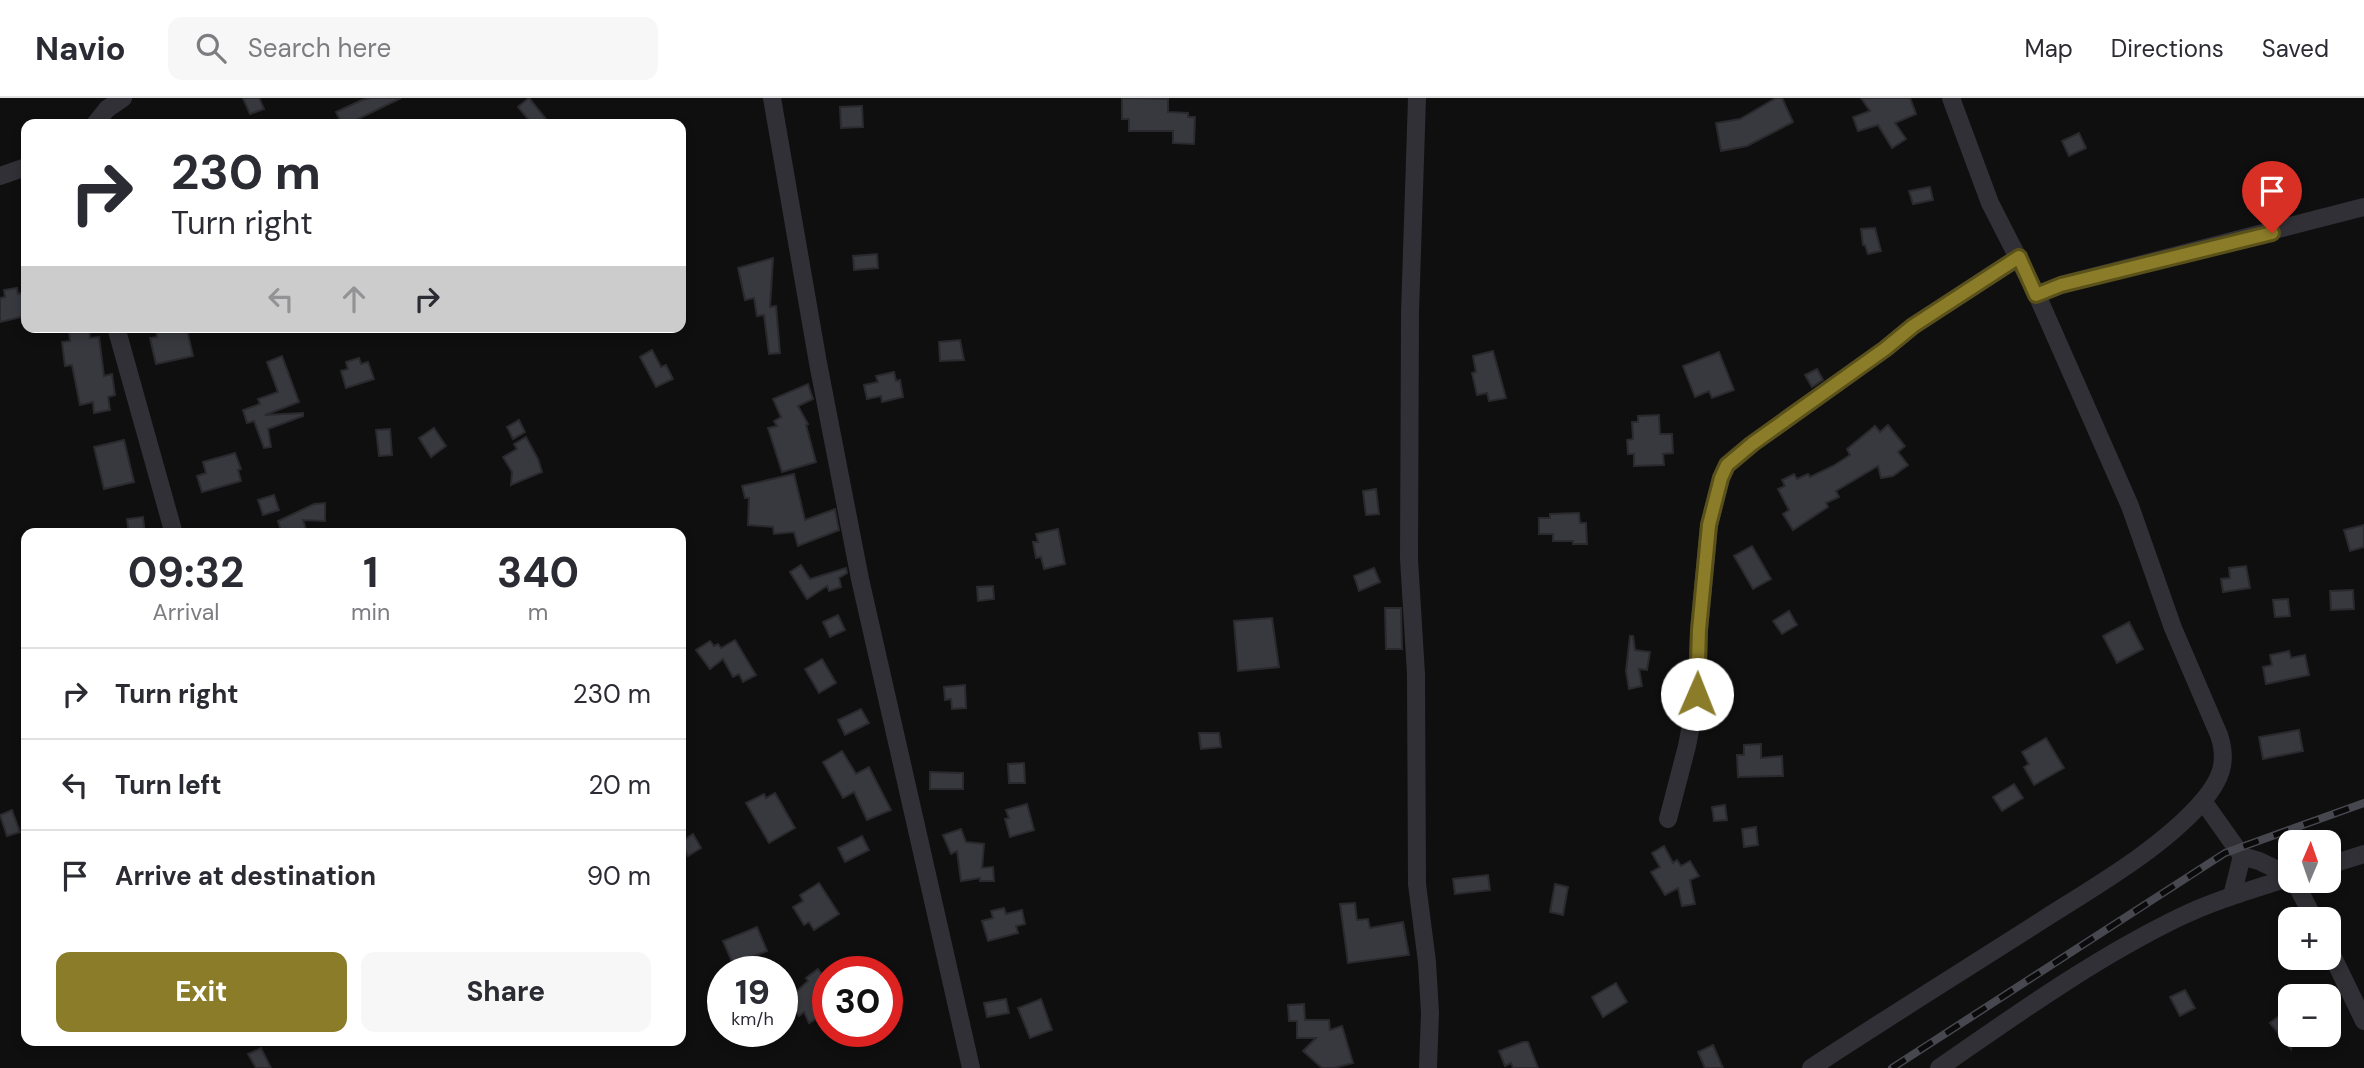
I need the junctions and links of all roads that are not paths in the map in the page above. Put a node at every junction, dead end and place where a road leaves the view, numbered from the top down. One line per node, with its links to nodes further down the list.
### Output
1 (123, 98): 5 (street)
2 (772, 98): 23 (street)
3 (1417, 98): 24 (street)
4 (1951, 98): 9 (street)
5 (99, 119)
6 (21, 169): 7 (street)
7 (0, 176)
8 (2364, 207): 10 (street)
9 (2019, 257): 10 (street); 14 (street)
10 (2036, 295): 13 (street)
11 (119, 333): 12 (street)
12 (172, 528)
13 (2203, 802): 16 (street); 25 (street)
14 (1668, 819)
15 (2364, 855): 17 (street)
16 (2242, 856): 18 (street); 20 (street)
17 (2342, 861)
18 (2278, 871)
19 (2278, 882): 20 (street)
20 (2232, 896): 26 (street)
21 (2339, 970): 22 (street)
22 (2364, 1021)
23 (971, 1068)
24 (1429, 1068)
25 (1811, 1068)
26 (1939, 1068)

